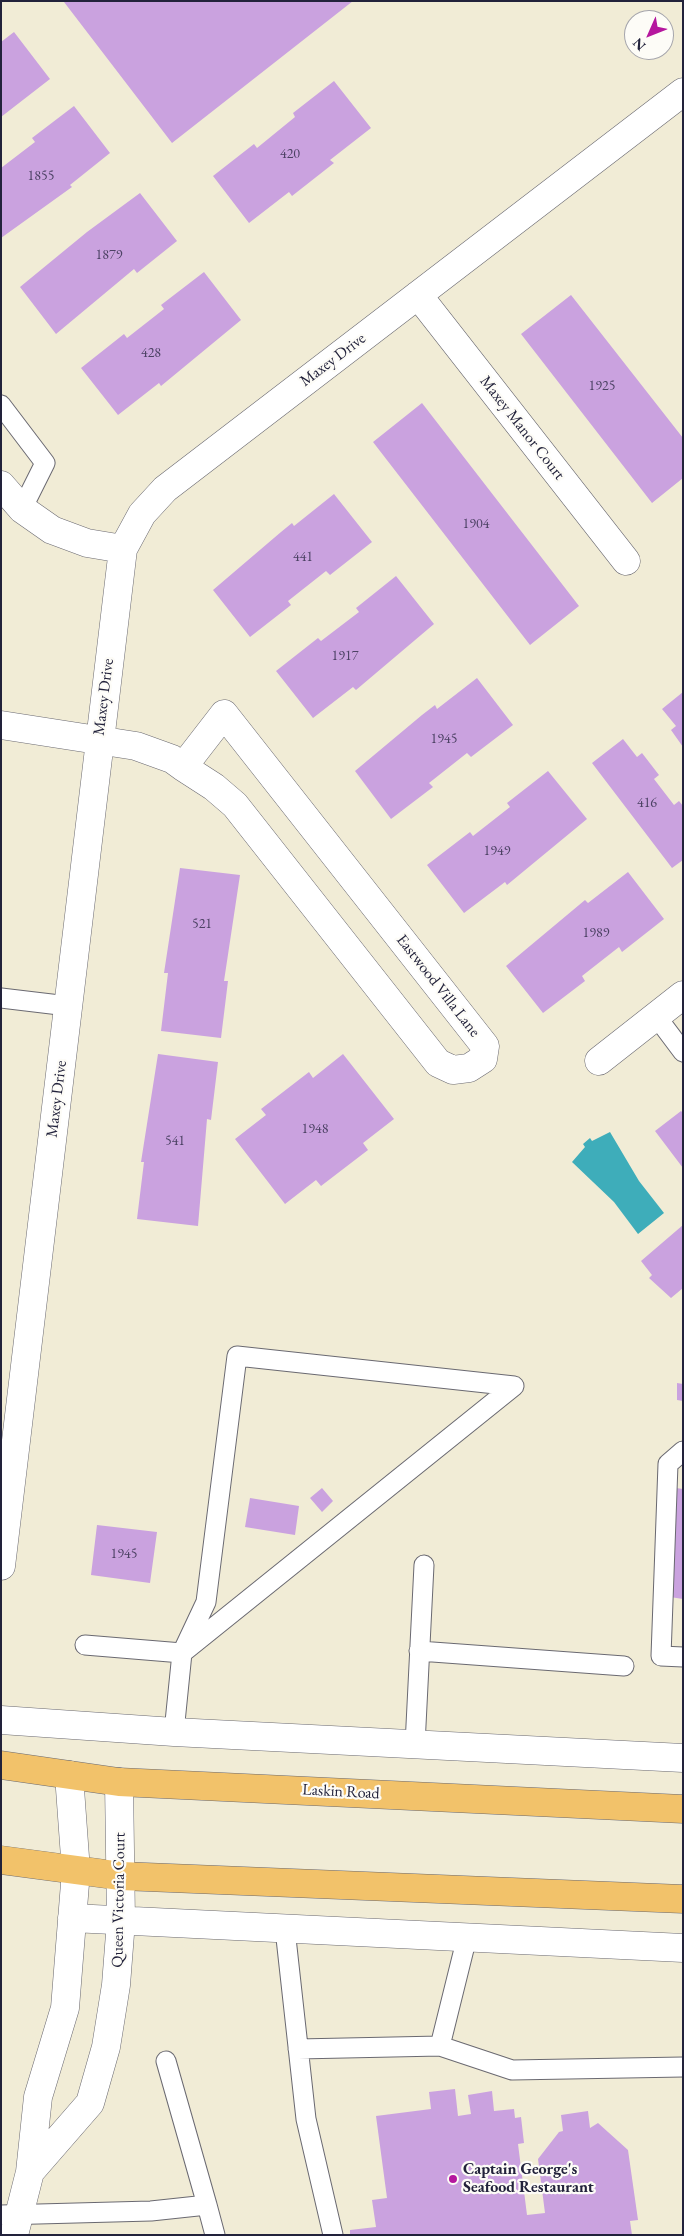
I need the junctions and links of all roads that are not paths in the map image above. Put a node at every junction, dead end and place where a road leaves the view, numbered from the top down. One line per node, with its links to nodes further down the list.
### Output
1 (683, 92): 2 (street, Maxey Drive)
2 (418, 295): 6 (street, Maxey Drive); 7 (street, Maxey Manor Court)
3 (1, 405): 5 (lane)
4 (1, 485): 5 (street)
5 (22, 510): 6 (street)
6 (123, 548): 9 (street, Maxey Drive)
7 (626, 561)
8 (1, 725): 9 (street, Eastwood Villa Lane)
9 (98, 741): 10 (street, Eastwood Villa Lane); 13 (street, Maxey Drive)
10 (183, 766): 10 (street, Eastwood Villa Lane)
11 (683, 995): 14 (street)
12 (1, 998): 13 (lane)
13 (68, 1006): 19 (street, Maxey Drive)
14 (656, 1016): 15 (lane); 16 (street)
15 (683, 1052)
16 (599, 1061)
17 (683, 1451): 23 (lane)
18 (424, 1565): 21 (lane)
19 (1, 1566)
20 (85, 1645): 22 (lane)
21 (419, 1651): 24 (lane); 27 (lane)
22 (182, 1653): 22 (lane); 26 (lane)
23 (683, 1657)
24 (624, 1666)
25 (1, 1720): 26 (street)
26 (174, 1732): 27 (street)
27 (415, 1745): 28 (street)
28 (683, 1758)
29 (1, 1765): 30 (main road, Laskin Road)
30 (69, 1774): 31 (main road, Laskin Road); 34 (street, Queen Victoria Court)
31 (119, 1782): 32 (main road, Laskin Road); 35 (street, Queen Victoria Court)
32 (683, 1809)
33 (1, 1860): 34 (main road)
34 (76, 1871): 35 (main road); 37 (street, Queen Victoria Court)
35 (121, 1876): 36 (main road); 38 (street, Queen Victoria Court)
36 (683, 1899)
37 (72, 1918): 38 (street); 46 (street, Queen Victoria Court)
38 (121, 1921): 39 (street); 46 (street, Queen Victoria Court)
39 (285, 1929): 40 (street); 43 (lane)
40 (467, 1937): 41 (street); 42 (lane)
41 (683, 1948)
42 (440, 2046): 43 (lane); 45 (lane)
43 (298, 2049): 50 (lane)
44 (166, 2061): 47 (lane)
45 (683, 2067)
46 (30, 2172): 48 (street, Queen Victoria Court)
47 (206, 2205): 48 (lane); 49 (lane)
48 (11, 2221)
49 (214, 2235)
50 (333, 2235)

